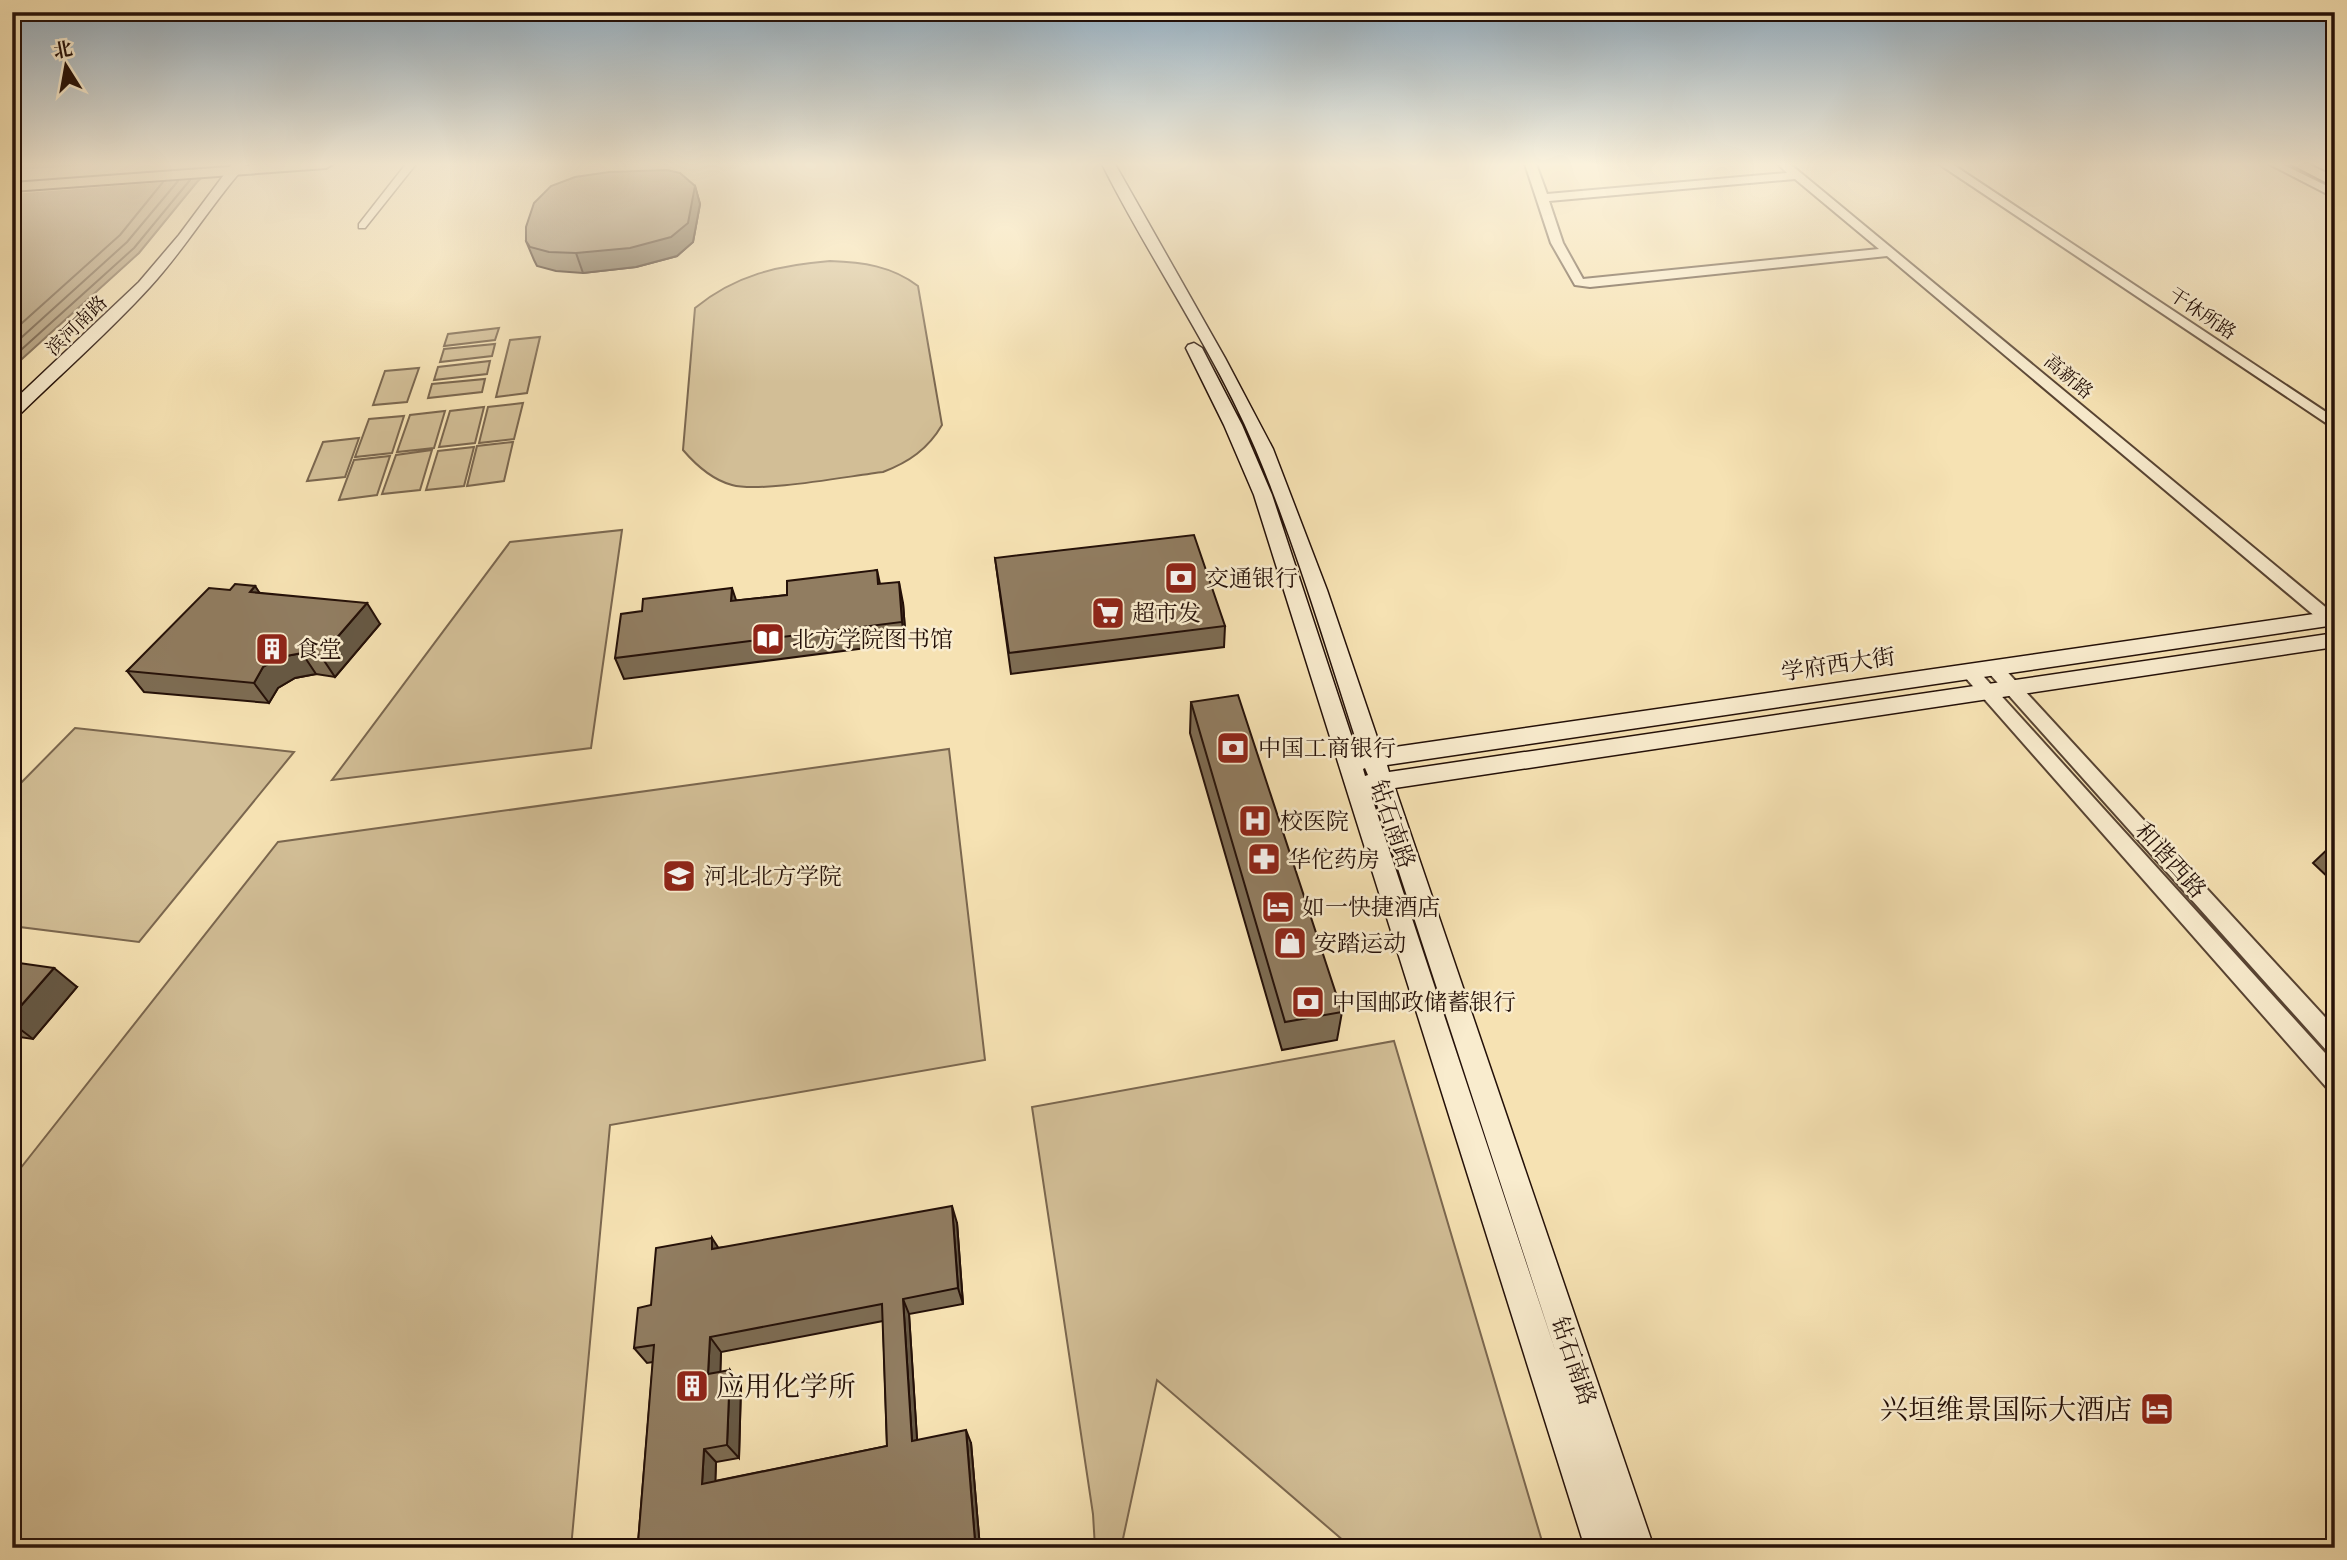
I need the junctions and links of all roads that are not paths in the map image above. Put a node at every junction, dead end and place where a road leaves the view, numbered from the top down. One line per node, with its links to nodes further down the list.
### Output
1 (169, 237): 9 (main road, 滨河南路)
2 (185, 237): 10 (main road, 滨河南路)
3 (1133, 237): 17 (main road, 钻石南路)
4 (1149, 237): 17 (main road, 钻石南路)
5 (1555, 237): 8 (street)
6 (1871, 237): 8 (street, 高新路)
7 (2054, 237): 11 (street, 干休所路)
8 (1889, 252): 12 (street, 高新路)
9 (12, 394)
10 (12, 412)
11 (2335, 425)
12 (2333, 625): 13 (main road, 学府西大街); 15 (main road)
13 (1994, 668): 14 (main road, 学府西大街); 15 (street, 和谐西路)
14 (1970, 672): 16 (street, 和谐西路); 17 (main road, 学府西大街)
15 (2013, 688): 16 (main road); 19 (street, 和谐西路)
16 (1987, 692): 18 (main road); 20 (street, 和谐西路)
17 (1360, 760): 18 (main road, 钻石南路)
18 (1368, 784): 21 (main road, 钻石南路); 22 (main road, 钻石南路)
19 (2335, 1044)
20 (2335, 1081)
21 (1603, 1548)
22 (1637, 1548)

